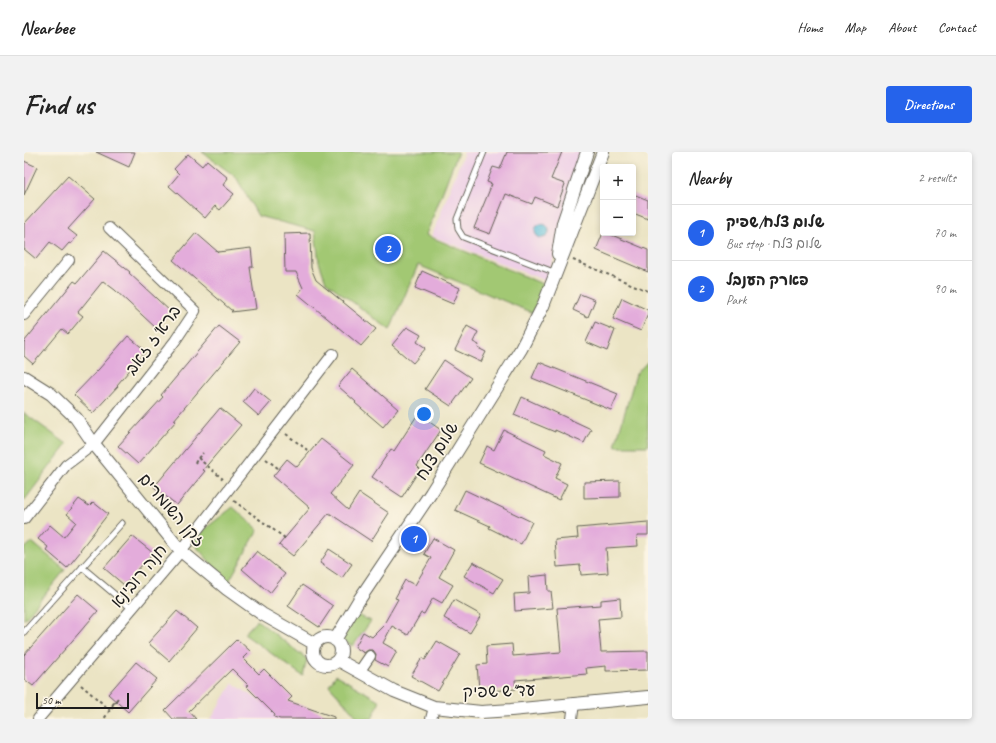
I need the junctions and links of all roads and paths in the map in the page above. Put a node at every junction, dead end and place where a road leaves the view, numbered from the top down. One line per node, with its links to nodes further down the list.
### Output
1 (484, 152): 7 (lane)
2 (587, 152): 7 (street, שלום צלח)
3 (603, 152): 5 (street, שלום צלח)
4 (109, 228): 13 (street, ברא"ז זאב)
5 (562, 256): 7 (street, שלום צלח); 8 (path)
6 (68, 260): 9 (street)
7 (556, 273): 29 (street, שלום צלח)
8 (648, 291)
9 (24, 315)
10 (333, 354): 12 (street, חנה רובינא)
11 (24, 377): 13 (street, זקן השומרים)
12 (277, 427): 14 (street, חנה רובינא); 15 (path)
13 (94, 444): 22 (street); 25 (street, זקן השומרים)
14 (258, 452): 19 (path); 20 (street, חנה רובינא)
15 (310, 452)
16 (203, 454): 17 (path)
17 (198, 458): 18 (path); 20 (path)
18 (194, 462)
19 (279, 469)
20 (231, 486): 21 (street, חנה רובינא)
21 (224, 495): 24 (path); 25 (street, חנה רובינא)
22 (24, 520)
23 (122, 522): 26 (lane)
24 (285, 538)
25 (181, 551): 27 (street, חנה רובינא); 30 (street, זקן השומרים)
26 (82, 567): 27 (lane); 28 (lane)
27 (132, 609): 34 (street, חנה רובינא)
28 (24, 632)
29 (335, 640): 30 (street); 32 (street)
30 (315, 644): 32 (street)
31 (370, 656): 33 (street)
32 (338, 660): 33 (street, עד"ש שפיק)
33 (359, 672): 37 (street, עד"ש שפיק)
34 (73, 677): 38 (street, חנה רובינא); 39 (path)
35 (648, 697): 36 (street, עד"ש שפיק)
36 (574, 703): 37 (street, עד"ש שפיק); 40 (street)
37 (432, 713)
38 (38, 719)
39 (104, 719)
40 (572, 719)

